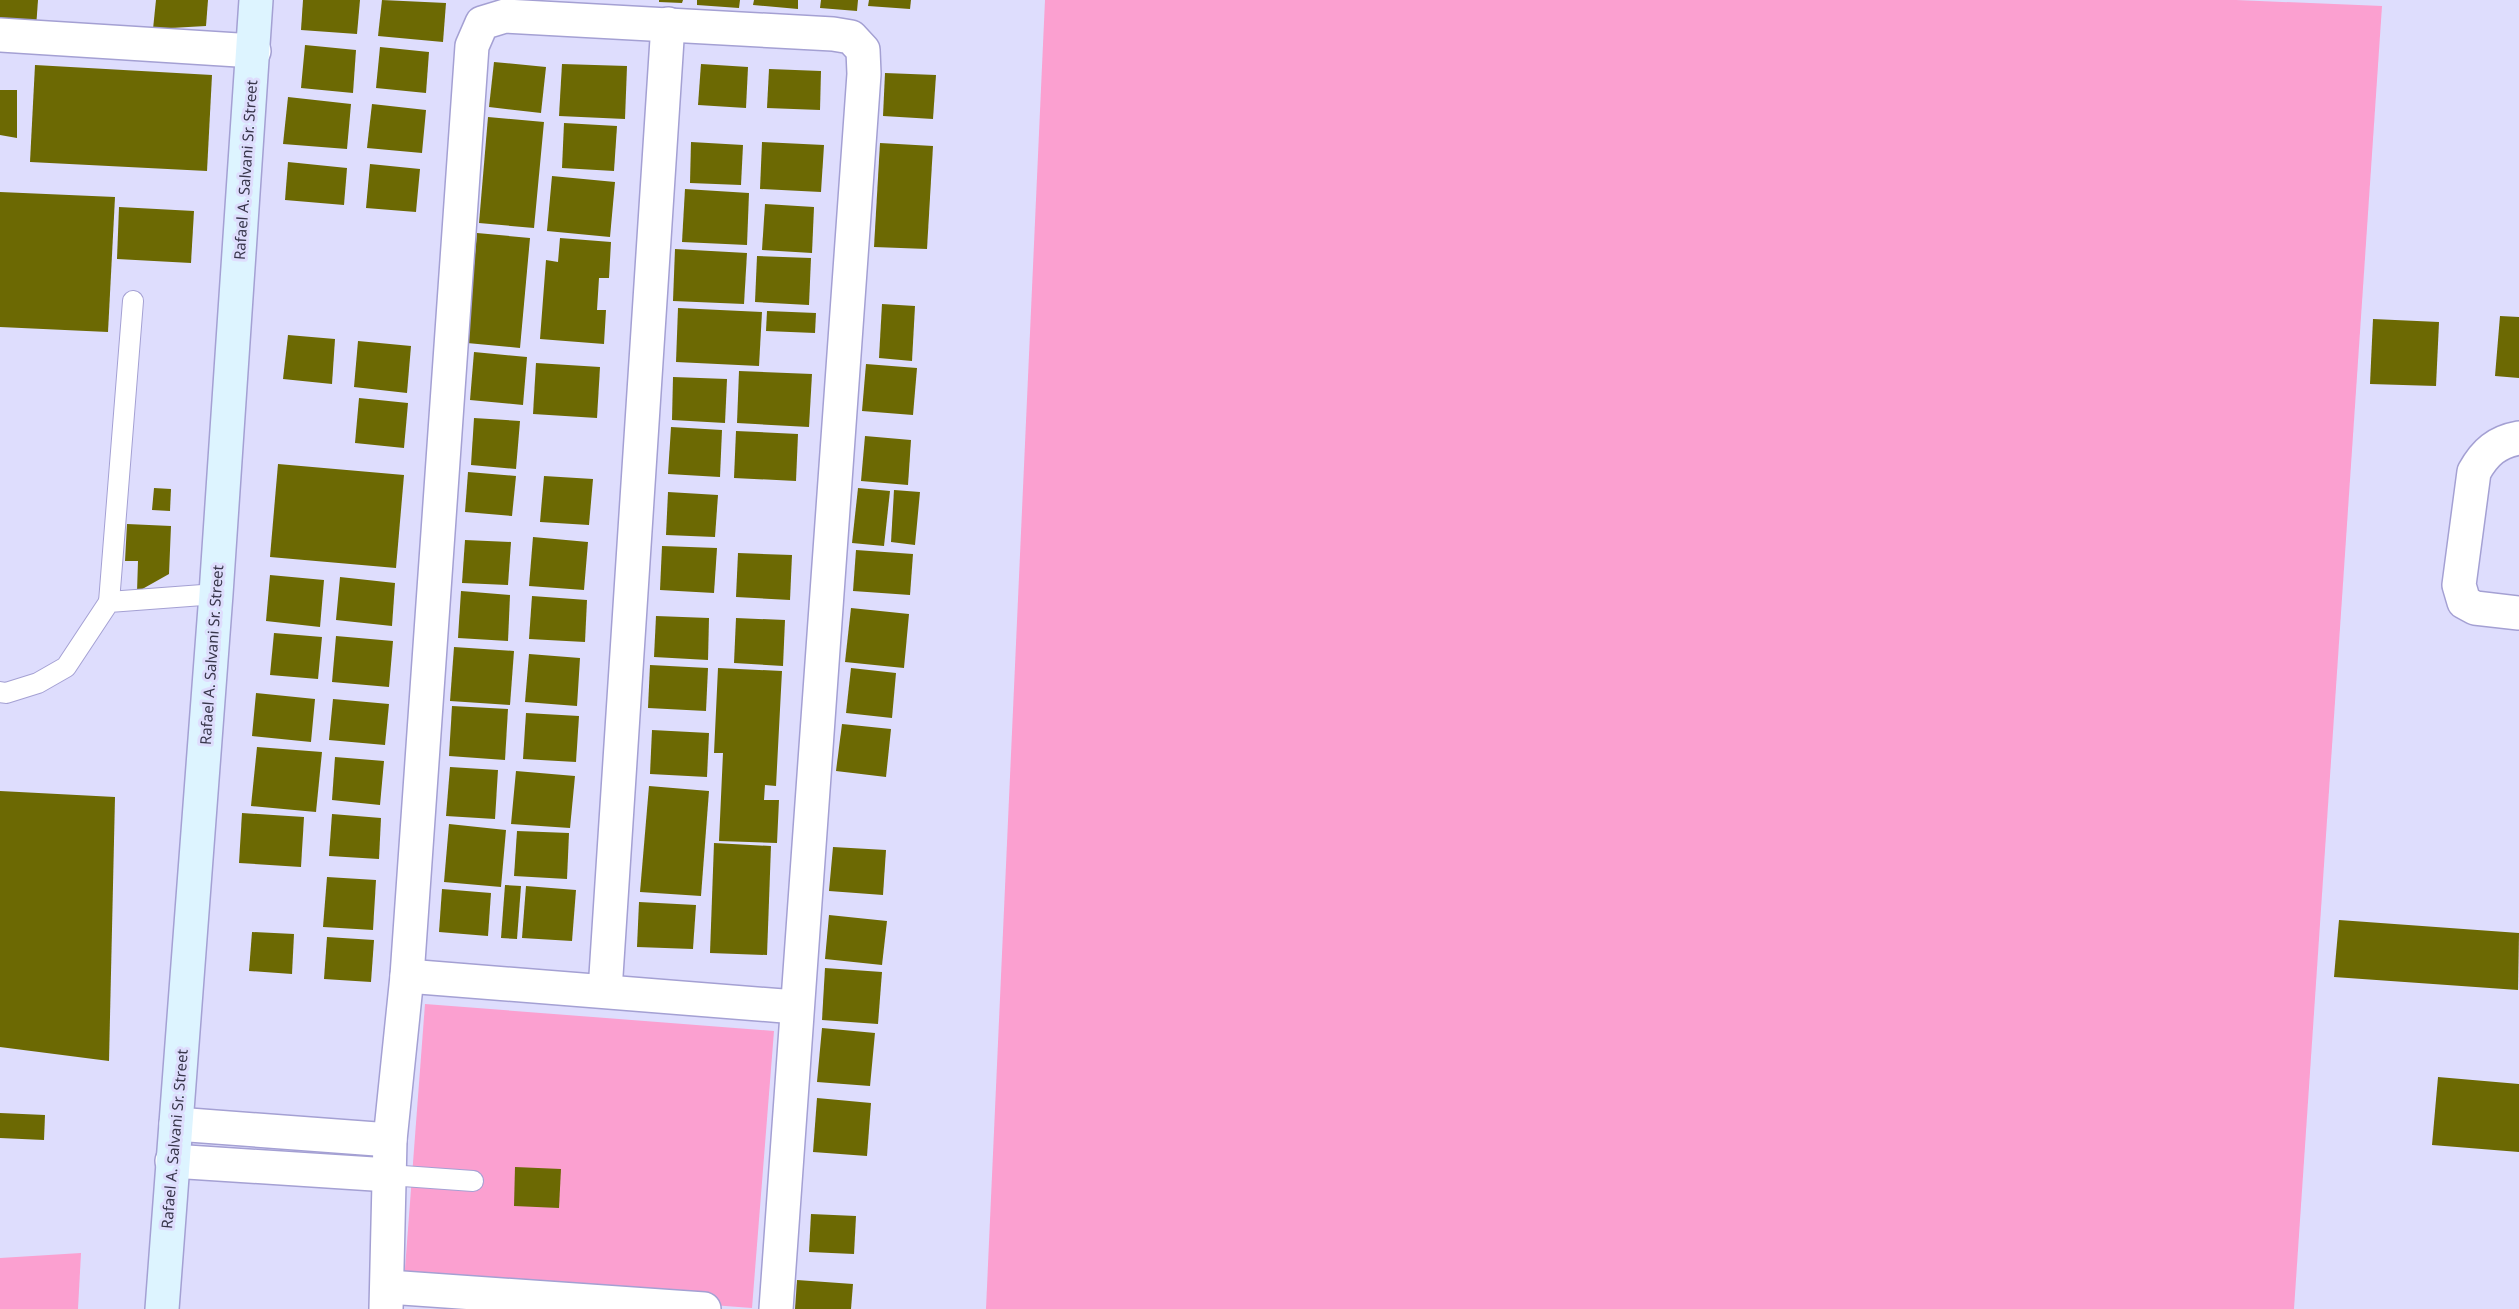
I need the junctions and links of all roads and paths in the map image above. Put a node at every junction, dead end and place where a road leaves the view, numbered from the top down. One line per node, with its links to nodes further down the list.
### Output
1 (256, 0): 4 (street, Rafael A. Salvani Sr. Street)
2 (668, 24): 11 (street); 12 (street); 13 (street)
3 (0, 35): 4 (street)
4 (254, 51): 7 (street, Rafael A. Salvani Sr. Street)
5 (133, 301): 8 (lane)
6 (2519, 438): 9 (street)
7 (216, 594): 8 (lane); 14 (street, Rafael A. Salvani Sr. Street)
8 (109, 602): 10 (lane)
9 (2519, 613)
10 (0, 692)
11 (407, 975): 12 (street); 15 (street)
12 (605, 991): 13 (street)
13 (796, 1007): 23 (street)
14 (176, 1124): 15 (street); 16 (street, Rafael A. Salvani Sr. Street)
15 (390, 1140): 17 (street)
16 (172, 1161): 17 (street); 21 (street, Rafael A. Salvani Sr. Street)
17 (389, 1175): 18 (lane); 19 (street)
18 (472, 1181)
19 (387, 1298): 20 (street)
20 (579, 1304): 22 (street)
21 (162, 1309)
22 (704, 1309)
23 (776, 1309)

